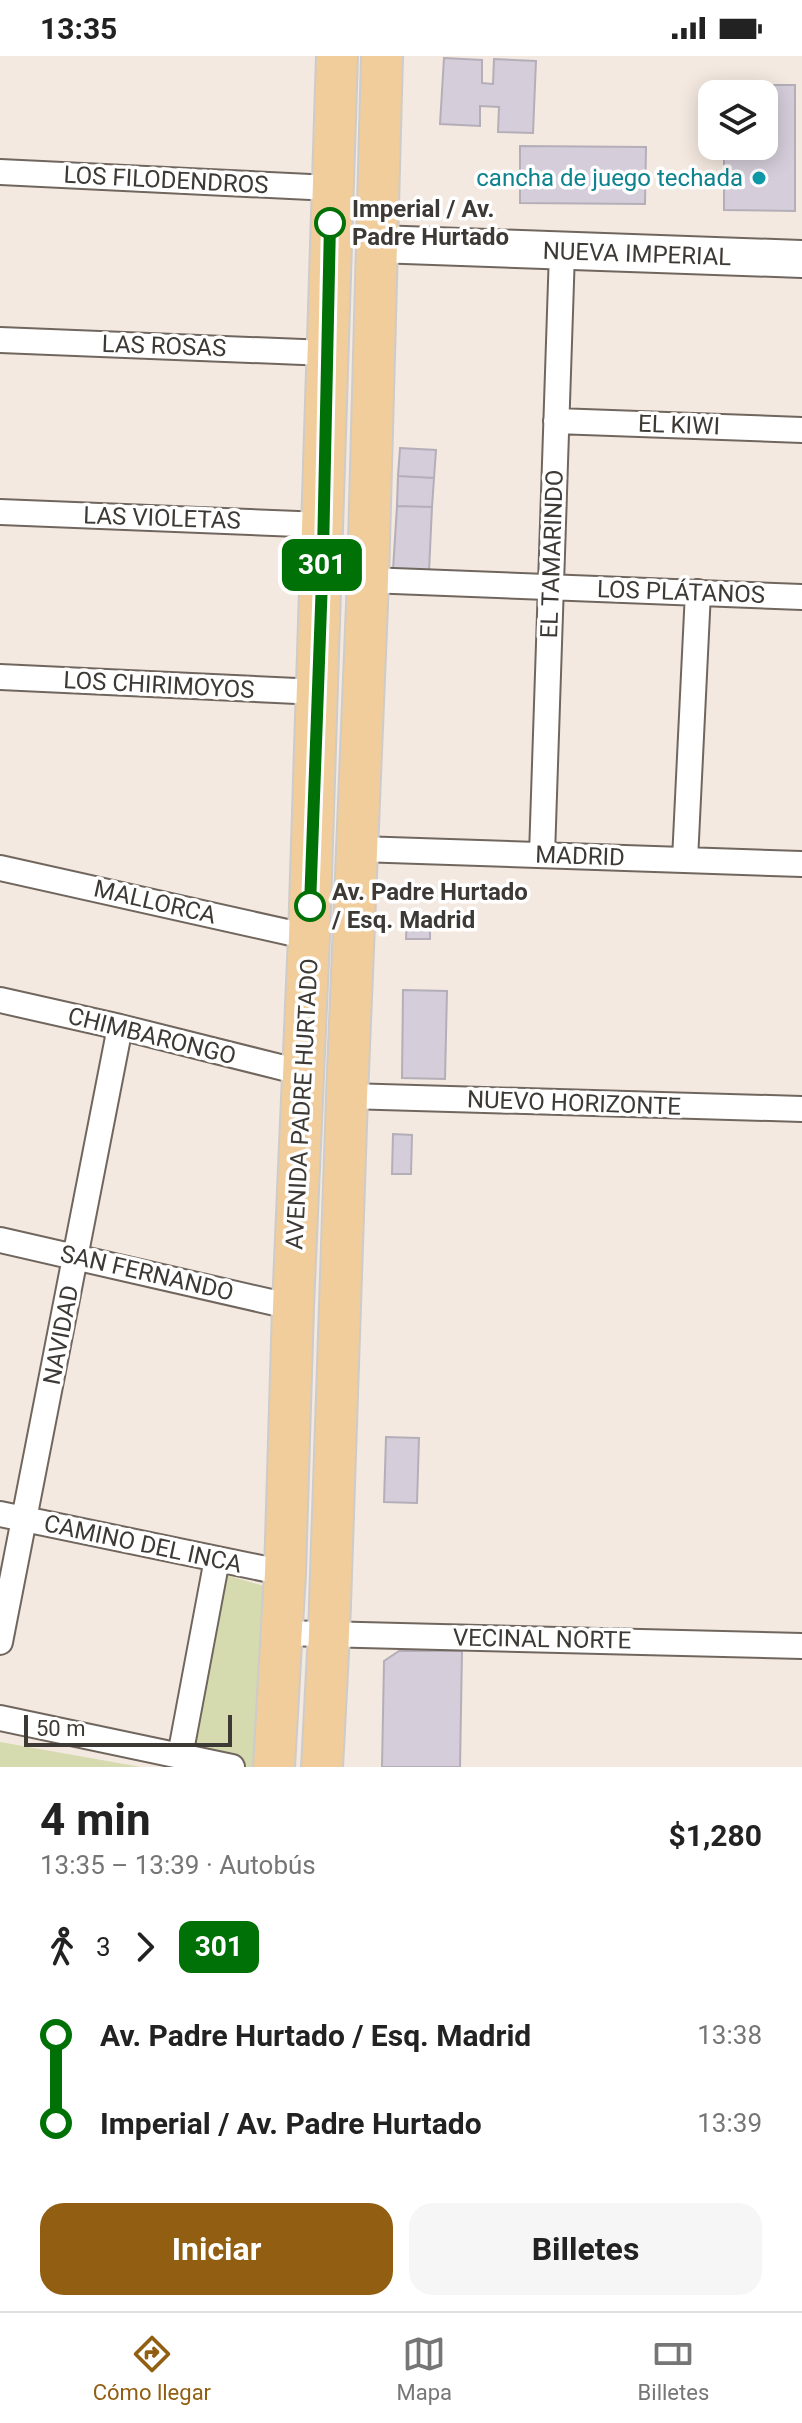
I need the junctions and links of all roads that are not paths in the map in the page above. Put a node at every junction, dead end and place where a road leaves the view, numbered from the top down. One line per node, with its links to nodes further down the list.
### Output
1 (337, 56): 4 (main road, AVENIDA PADRE HURTADO)
2 (382, 56): 5 (main road, AVENIDA PADRE HURTADO)
3 (0, 172): 4 (street, LOS FILODENDROS)
4 (331, 188): 9 (main road, AVENIDA PADRE HURTADO)
5 (377, 244): 6 (street, NUEVA IMPERIAL); 14 (main road, AVENIDA PADRE HURTADO)
6 (562, 252): 7 (street, NUEVA IMPERIAL); 10 (street, EL TAMARINDO)
7 (802, 259)
8 (0, 340): 9 (street, LAS ROSAS)
9 (327, 353): 13 (main road, AVENIDA PADRE HURTADO)
10 (556, 421): 11 (street, EL KIWI); 15 (street, EL TAMARINDO)
11 (802, 430)
12 (0, 512): 13 (street, LAS VIOLETAS)
13 (323, 525): 19 (main road, AVENIDA PADRE HURTADO)
14 (368, 580): 15 (street, LOS PLÁTANOS); 20 (main road, AVENIDA PADRE HURTADO)
15 (551, 587): 16 (street, LOS PLÁTANOS); 21 (street, EL TAMARINDO)
16 (698, 592): 17 (street, LOS PLÁTANOS); 22 (street)
17 (802, 597)
18 (0, 677): 19 (street, LOS CHIRIMOYOS)
19 (318, 692): 25 (main road, AVENIDA PADRE HURTADO)
20 (359, 849): 21 (street, MADRID); 29 (main road, AVENIDA PADRE HURTADO)
21 (542, 855): 22 (street, MADRID)
22 (685, 860): 23 (street, MADRID)
23 (802, 864)
24 (0, 868): 25 (street, MALLORCA)
25 (309, 937): 28 (main road, AVENIDA PADRE HURTADO)
26 (0, 1000): 27 (street, CHIMBARONGO)
27 (120, 1027): 28 (street, CHIMBARONGO); 32 (street, NAVIDAD)
28 (304, 1073): 33 (main road, AVENIDA PADRE HURTADO)
29 (347, 1096): 30 (street, NUEVO HORIZONTE); 39 (main road, AVENIDA PADRE HURTADO)
30 (802, 1109)
31 (0, 1240): 32 (street, SAN FERNANDO)
32 (76, 1257): 33 (street, SAN FERNANDO); 35 (street, NAVIDAD)
33 (293, 1307): 37 (main road, AVENIDA PADRE HURTADO)
34 (0, 1514): 35 (street, CAMINO DEL INCA)
35 (25, 1520): 36 (street, CAMINO DEL INCA); 40 (street, NAVIDAD)
36 (217, 1559): 37 (street, CAMINO DEL INCA); 43 (street)
37 (285, 1573): 38 (main road, AVENIDA PADRE HURTADO)
38 (282, 1633): 39 (street, VECINAL NORTE); 45 (main road, AVENIDA PADRE HURTADO)
39 (329, 1634): 41 (street, VECINAL NORTE); 46 (main road, AVENIDA PADRE HURTADO)
40 (0, 1642)
41 (802, 1646)
42 (0, 1718): 43 (street)
43 (180, 1756): 44 (street)
44 (232, 1767)
45 (274, 1767)
46 (322, 1767)

